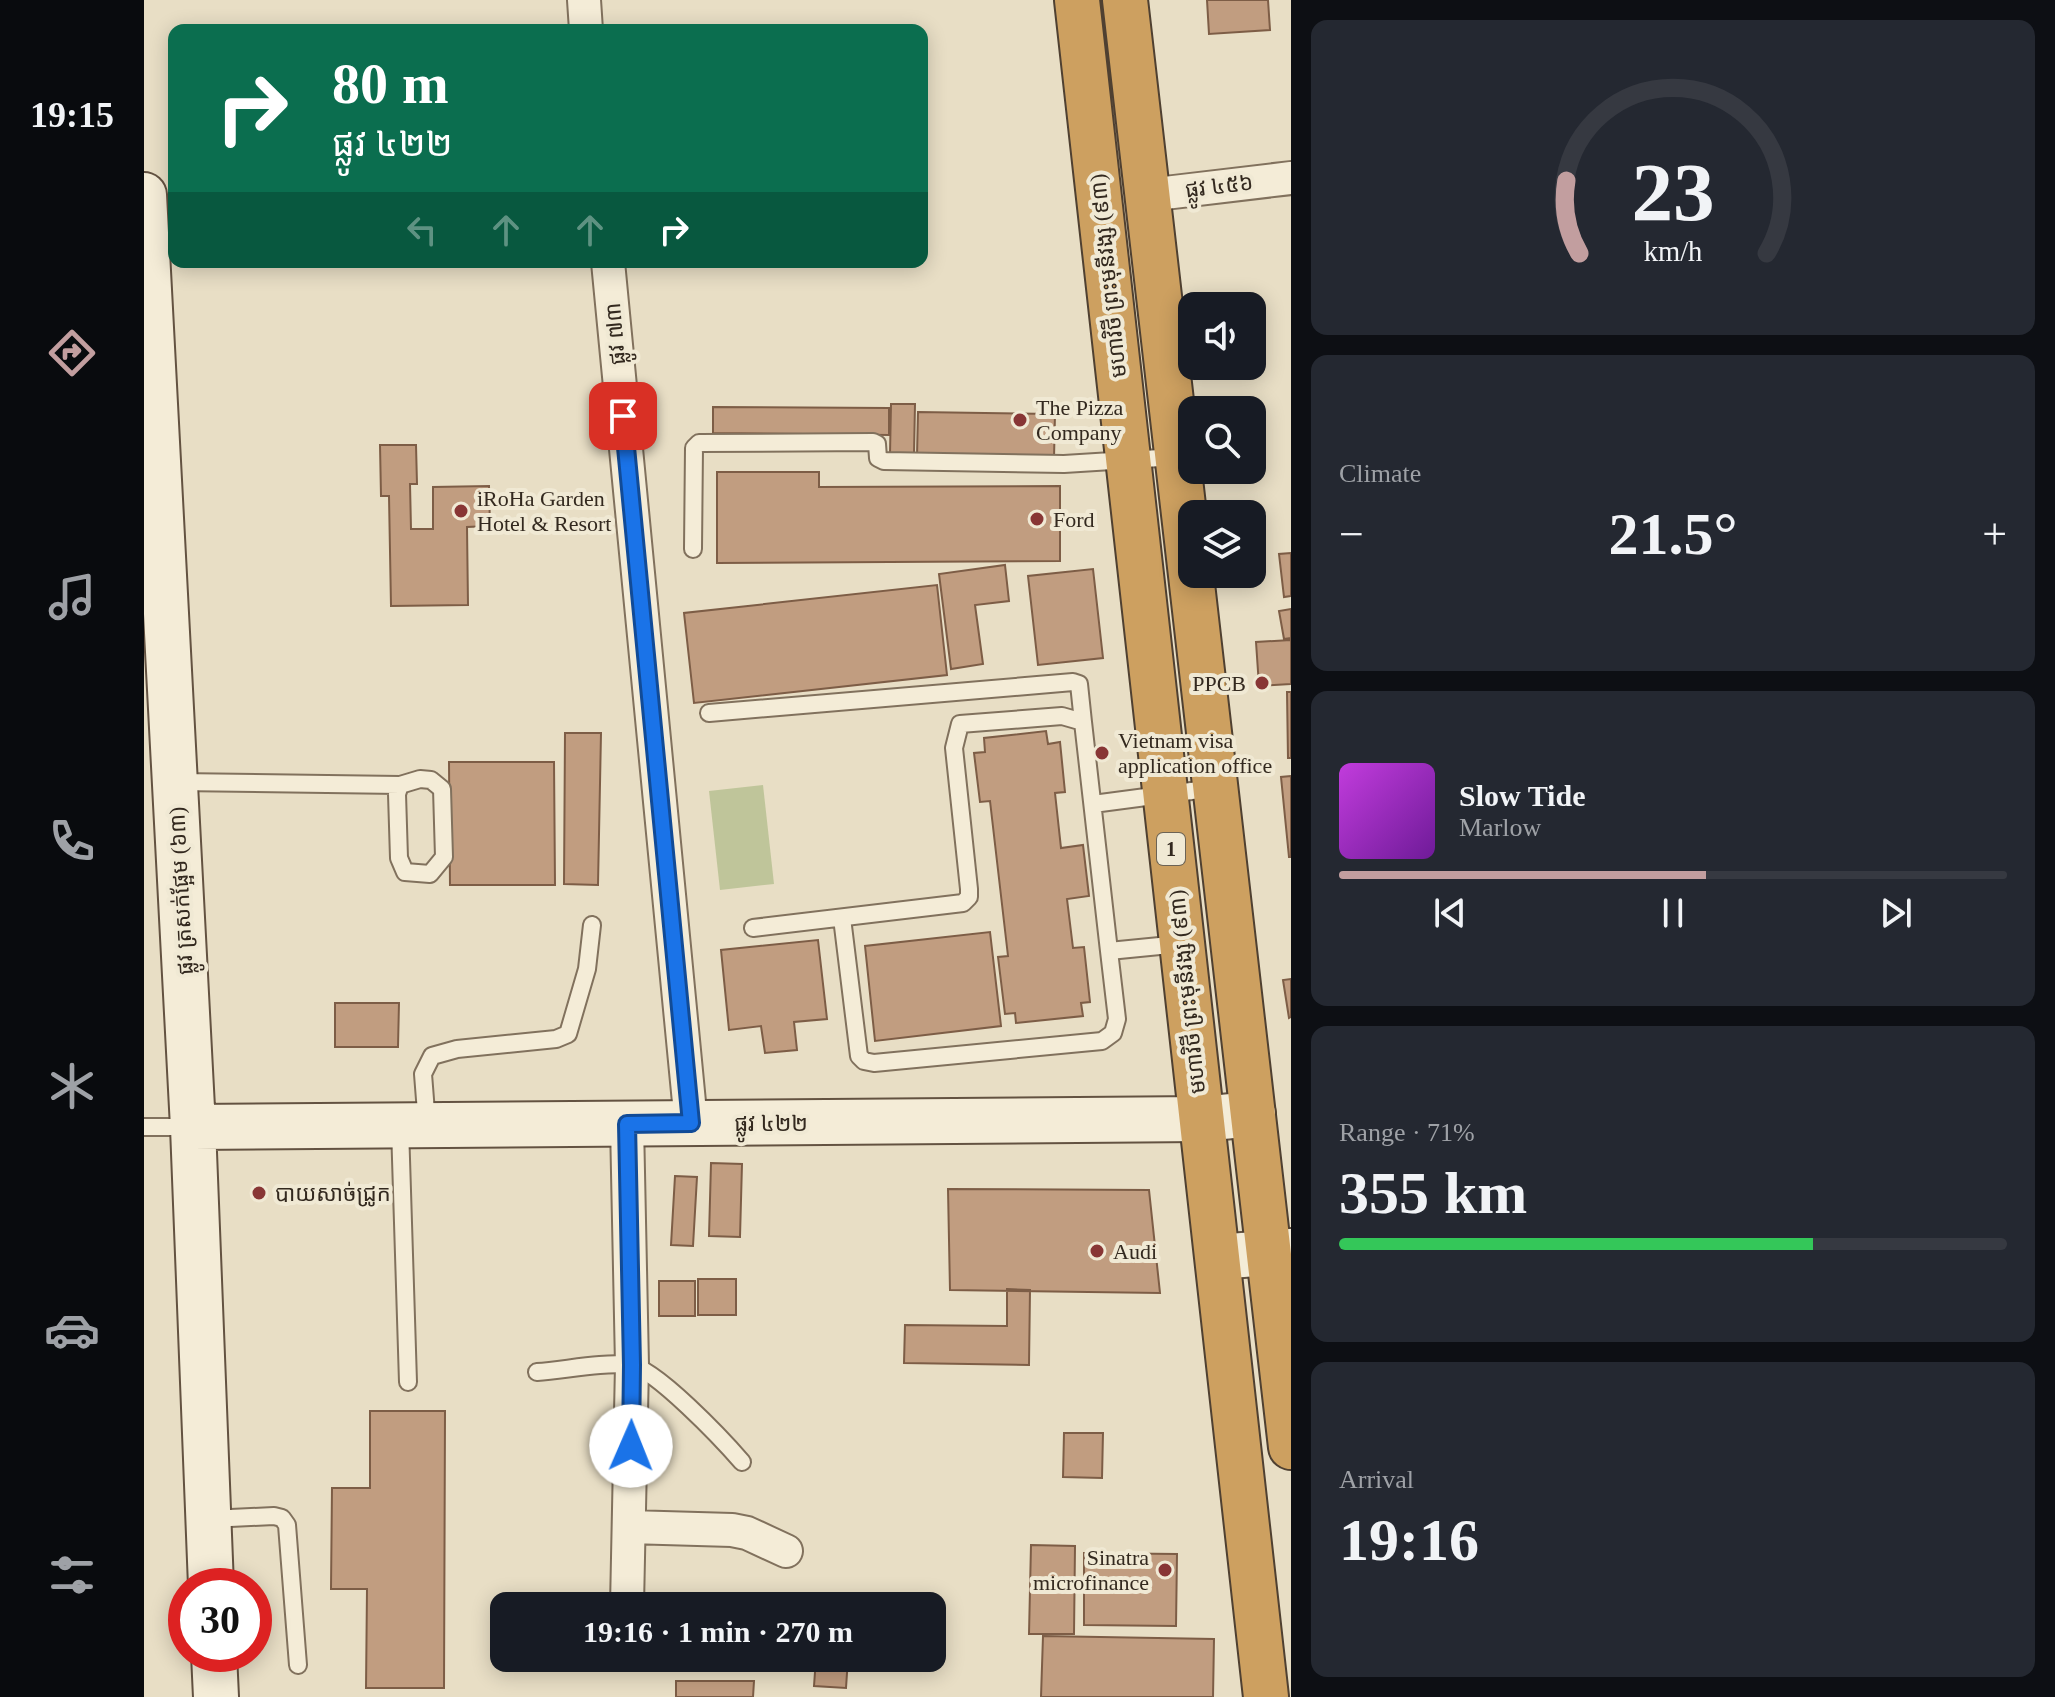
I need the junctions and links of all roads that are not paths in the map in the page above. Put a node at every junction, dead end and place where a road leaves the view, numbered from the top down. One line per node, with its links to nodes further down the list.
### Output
1 (584, 0): 4 (street)
2 (1077, 0): 10 (highway, មហាវិថី ព្រះមុនីវង្ស (៩៣) / 1)
3 (1125, 0): 7 (highway)
4 (586, 24)
5 (1291, 178): 7 (street, ផ្លូវ ៤៥៦)
6 (144, 195): 17 (street, ផ្លូវ ត្រសក់ផ្អែម (៦៣))
7 (1148, 195): 9 (highway)
8 (609, 268): 29 (street, ផ្លូវ ៧៣)
9 (1165, 344): 10 (highway); 11 (highway)
10 (1116, 349): 12 (highway, មហាវិថី ព្រះមុនីវង្ស (៩៣) / 1)
11 (1178, 457): 12 (lane)
12 (1128, 462): 14 (lane); 20 (highway, មហាវិថី ព្រះមុនីវង្ស (៩៣) / 1)
13 (1181, 484): 19 (highway)
14 (693, 549)
15 (709, 713): 16 (lane)
16 (1083, 722): 21 (lane); 22 (lane)
17 (175, 782): 18 (lane); 33 (street, ផ្លូវ ត្រសក់ផ្អែម (៦៣))
18 (400, 785): 18 (lane)
19 (1216, 787): 20 (lane); 27 (highway)
20 (1165, 794): 21 (lane); 25 (highway, មហាវិថី ព្រះមុនីវង្ស (៩៣) / 1)
21 (1093, 804): 26 (lane)
22 (842, 918): 24 (lane); 26 (lane)
23 (592, 925): 31 (lane)
24 (753, 928)
25 (1182, 943): 26 (lane); 28 (highway, មហាវិថី ព្រះមុនីវង្ស (៩៣) / 1)
26 (1109, 951)
27 (1253, 1114): 28 (street, ផ្លូវ ៤២២); 34 (highway)
28 (1201, 1119): 29 (street, ផ្លូវ ៤២២); 35 (highway, មហាវិថី ព្រះមុនីវង្ស (៩៣) / 1)
29 (691, 1123): 30 (street, ផ្លូវ ៤២២)
30 (627, 1124): 31 (street, ផ្លូវ ៤២២); 36 (street)
31 (414, 1126): 33 (street, ផ្លូវ ៤២២); 38 (lane)
32 (144, 1127): 33 (lane)
33 (193, 1127): 42 (street, ផ្លូវ ត្រសក់ផ្អែម (៦៣))
34 (1280, 1252): 35 (street); 39 (highway)
35 (1218, 1257): 40 (highway, មហាវិថី ព្រះមុនីវង្ស (៩៣) / 1)
36 (632, 1365): 37 (lane); 41 (lane); 43 (street)
37 (537, 1372)
38 (408, 1382)
39 (1291, 1447): 40 (highway)
40 (1238, 1453): 47 (highway, មហាវិថី ព្រះមុនីវង្ស (៩៣) / 1)
41 (742, 1462)
42 (209, 1519): 45 (street, ផ្លូវ ត្រសក់ផ្អែម (៦៣)); 48 (lane)
43 (629, 1527): 44 (street); 46 (street)
44 (786, 1551)
45 (210, 1568)
46 (627, 1592)
47 (1274, 1610): 51 (highway, មហាវិថី ព្រះមុនីវង្ស (៩៣) / 1)
48 (298, 1665)
49 (215, 1672): 50 (street)
50 (216, 1697)
51 (1266, 1697)

